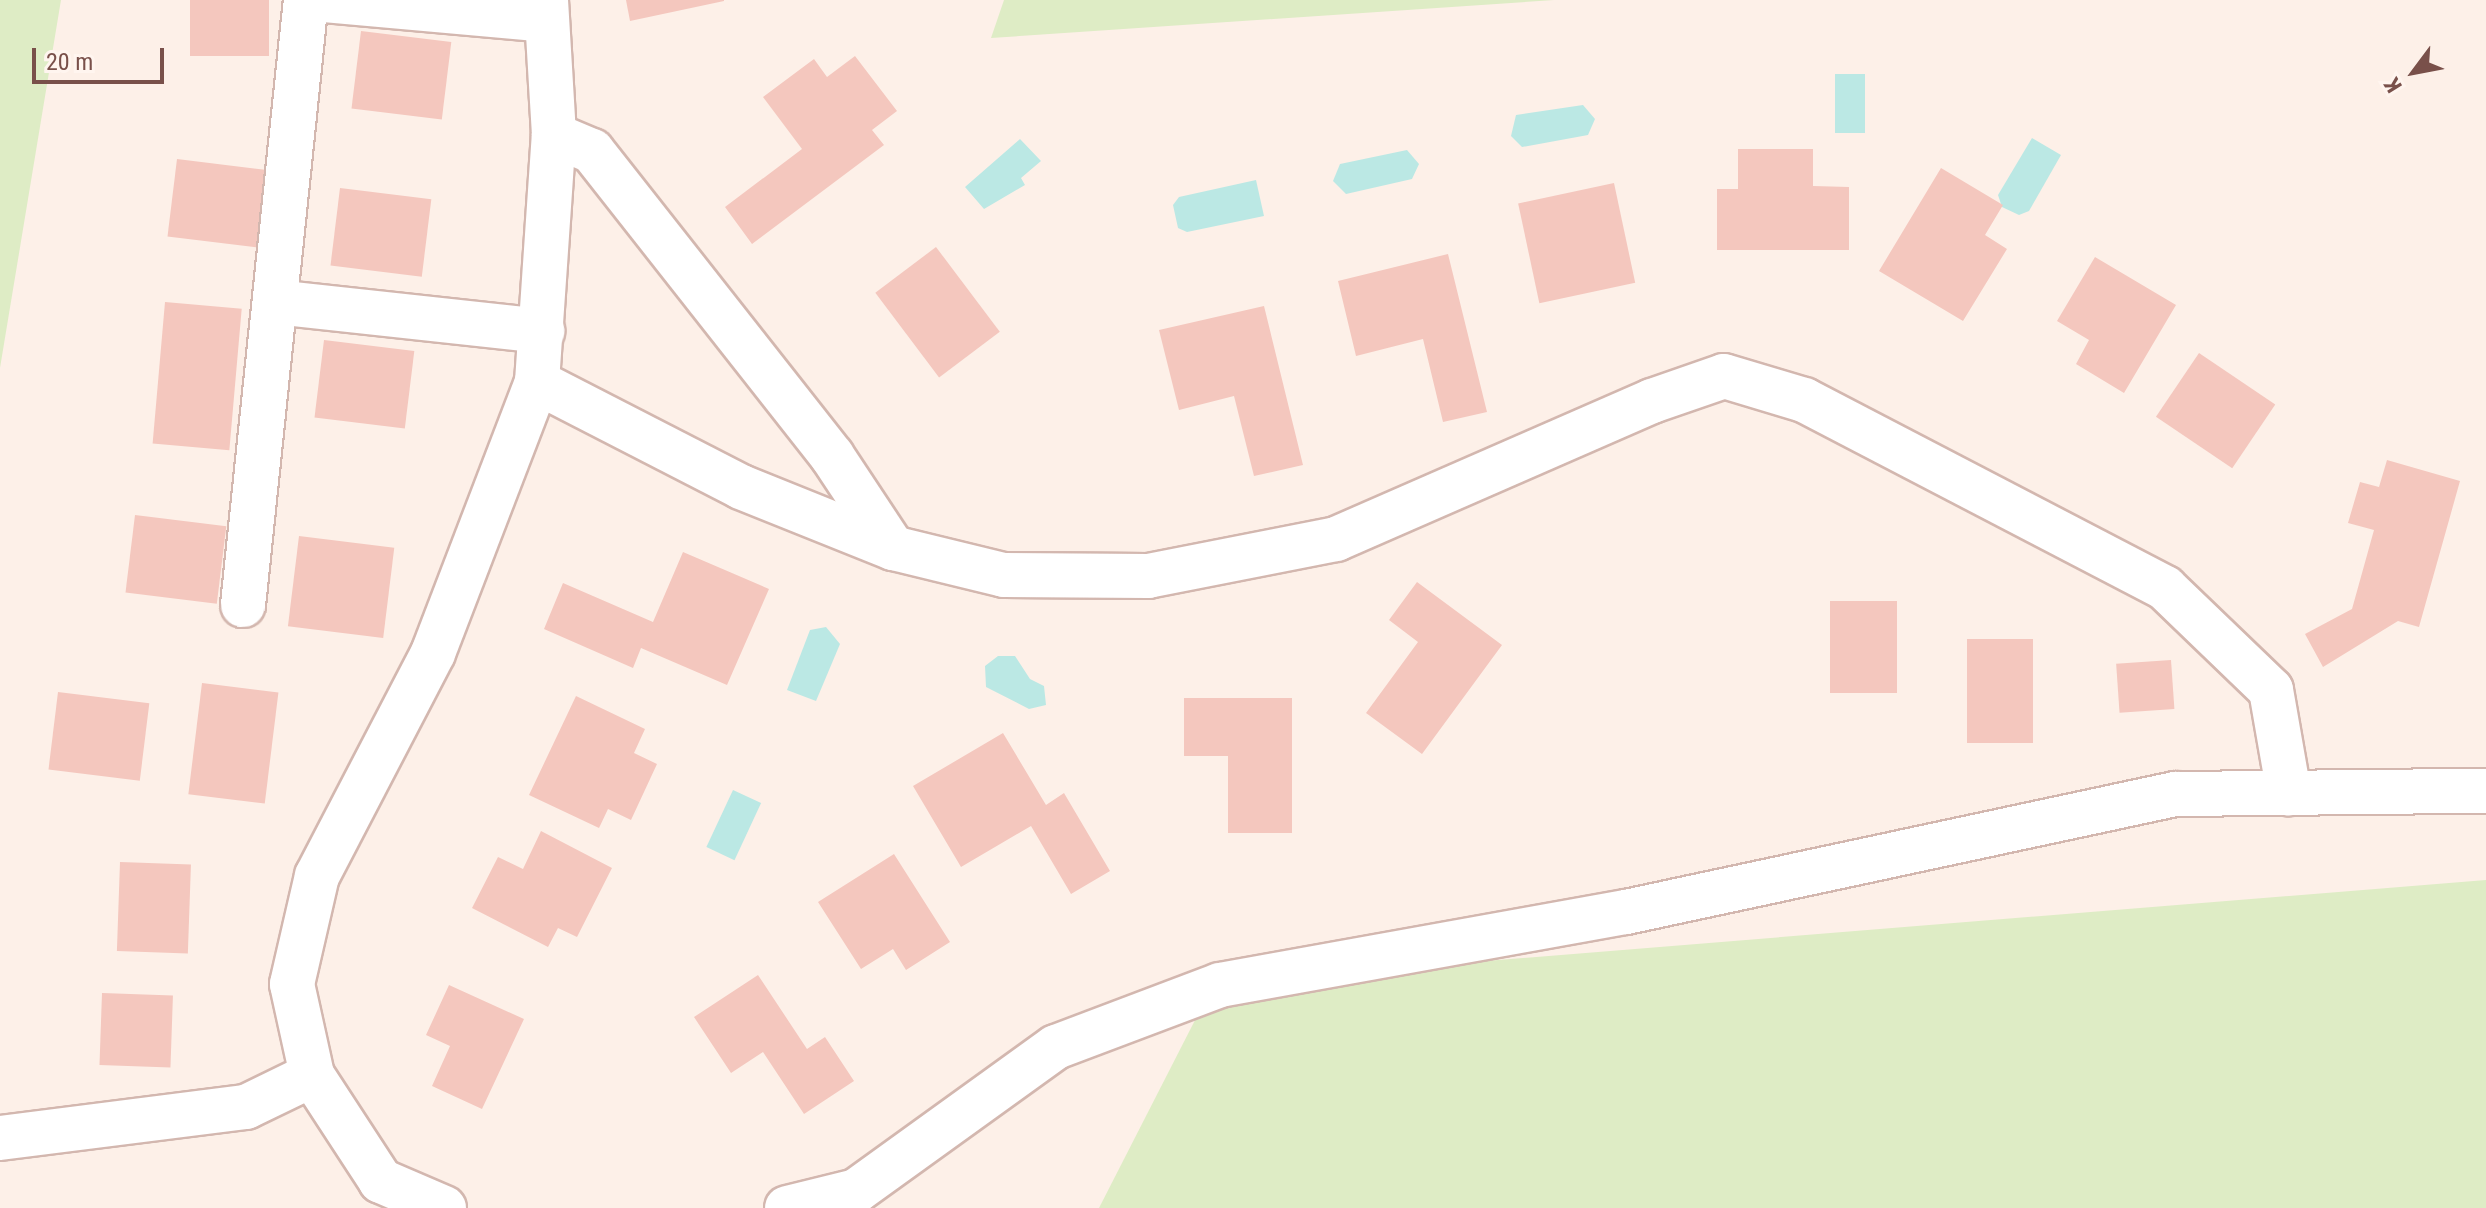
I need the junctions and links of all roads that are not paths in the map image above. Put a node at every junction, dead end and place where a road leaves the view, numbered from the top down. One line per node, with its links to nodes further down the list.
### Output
1 (306, 0): 5 (street)
2 (324, 0): 3 (street)
3 (546, 10): 4 (street)
4 (554, 135): 6 (street); 8 (street)
5 (275, 302): 6 (street); 9 (street)
6 (542, 331): 7 (street)
7 (537, 382): 8 (street); 12 (street)
8 (893, 548): 11 (street)
9 (243, 605)
10 (2486, 791): 11 (street)
11 (2289, 793): 15 (street)
12 (312, 1075): 13 (street); 14 (street)
13 (0, 1138)
14 (444, 1208)
15 (787, 1208)

